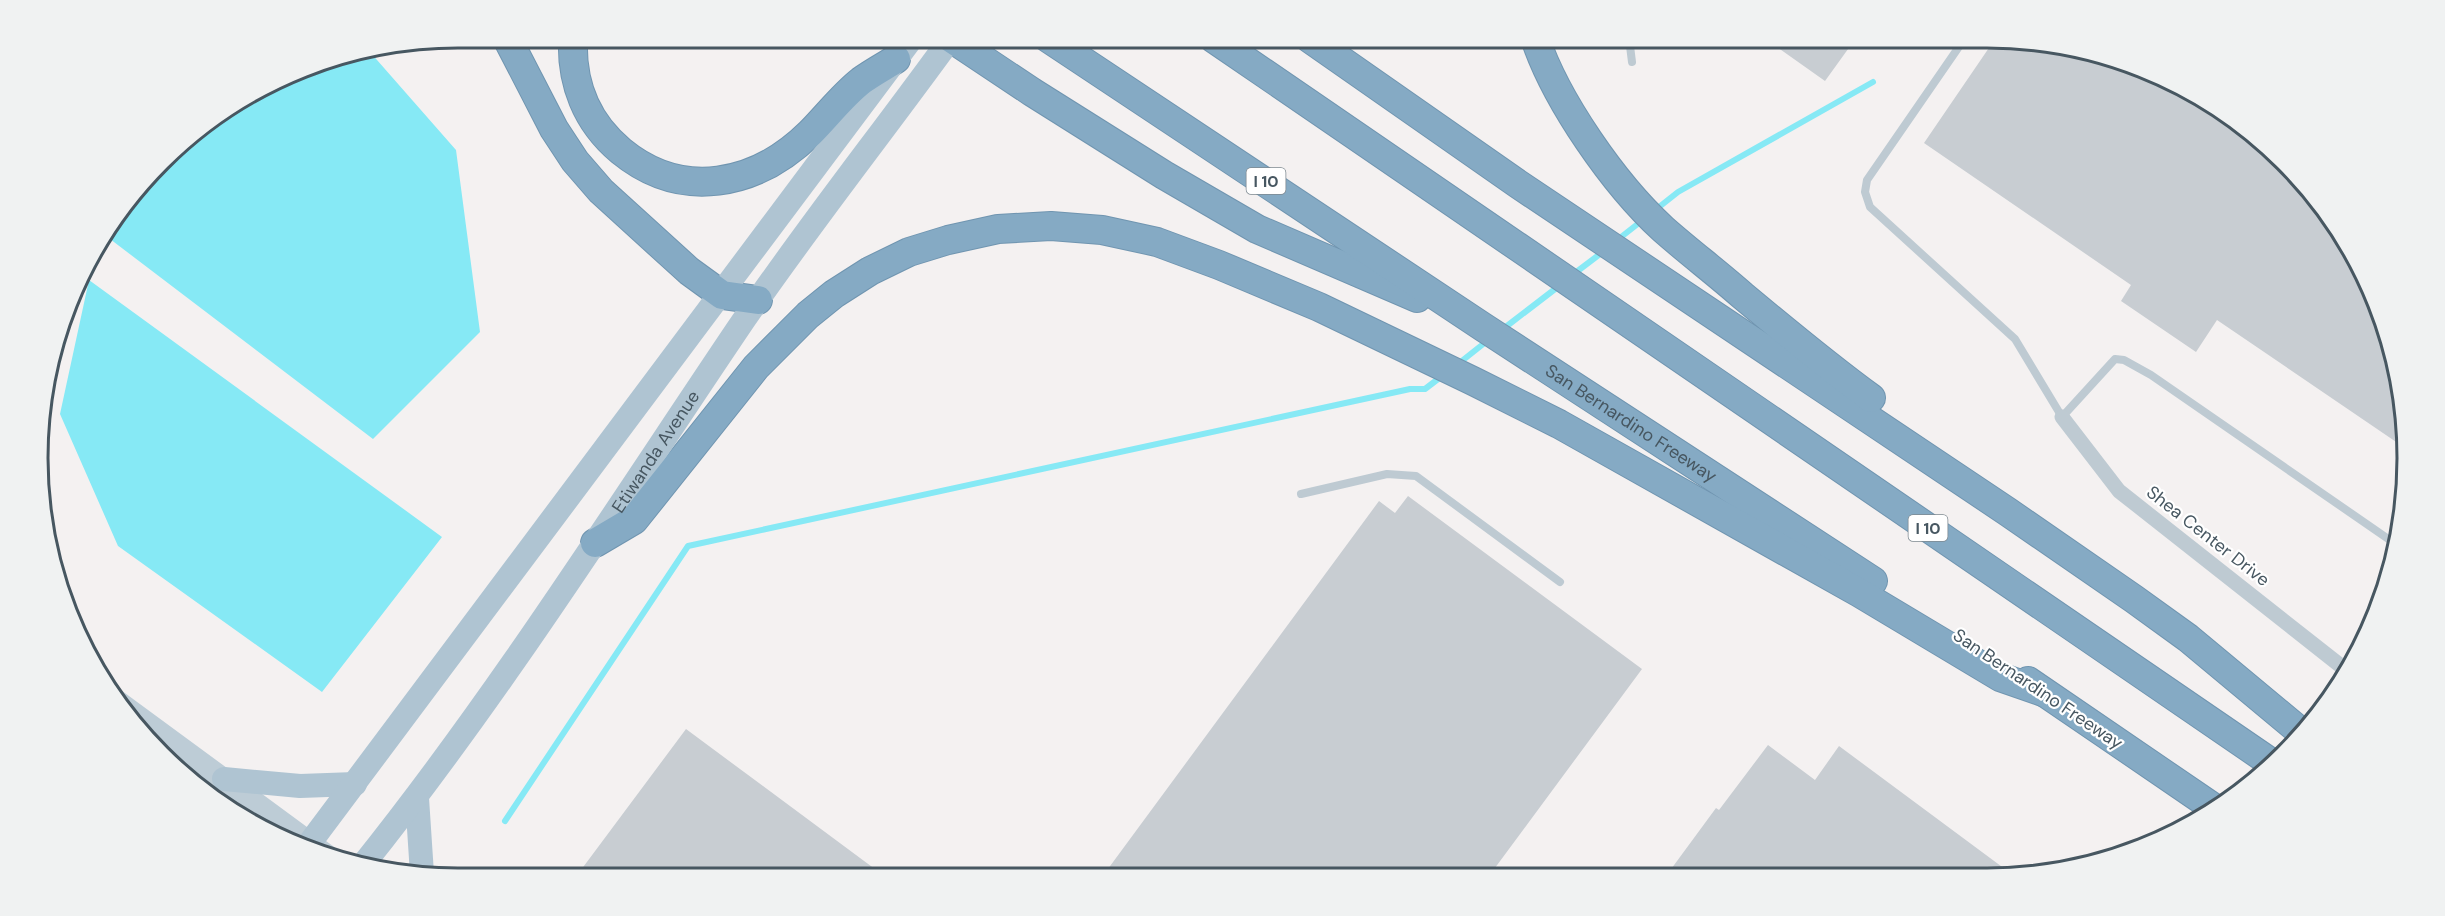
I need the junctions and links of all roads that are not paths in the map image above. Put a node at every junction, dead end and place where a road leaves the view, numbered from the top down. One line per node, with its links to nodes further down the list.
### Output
1 (512, 48): 13 (highway)
2 (573, 48): 3 (highway)
3 (904, 48): 13 (main road)
4 (944, 48): 14 (main road, Etiwanda Avenue)
5 (966, 48): 15 (highway)
6 (1063, 48): 15 (highway, San Bernardino Freeway / I 10)
7 (1228, 48): 26 (highway, I 10)
8 (1323, 48): 21 (highway)
9 (1539, 48): 21 (highway)
10 (1630, 48): 12 (lane)
11 (1958, 48): 16 (lane)
12 (1632, 62)
13 (722, 295): 14 (highway); 28 (main road)
14 (758, 300): 19 (main road, Etiwanda Avenue)
15 (1483, 327): 23 (highway, San Bernardino Freeway / I 10)
16 (2062, 417): 18 (lane); 22 (street, Shea Center Drive)
17 (1301, 494): 20 (lane)
18 (2389, 539)
19 (595, 543): 23 (highway); 29 (main road, Etiwanda Avenue)
20 (1560, 582)
21 (2188, 638): 25 (highway)
22 (2340, 666)
23 (2043, 692): 30 (highway, San Bernardino Freeway / I 10)
24 (143, 720): 27 (main road)
25 (2295, 727)
26 (2265, 759)
27 (224, 779): 28 (main road); 31 (main road)
28 (355, 784): 32 (main road)
29 (417, 798): 33 (main road, Etiwanda Avenue); 34 (main road)
30 (2207, 804)
31 (297, 835)
32 (319, 843)
33 (369, 858)
34 (421, 866)

